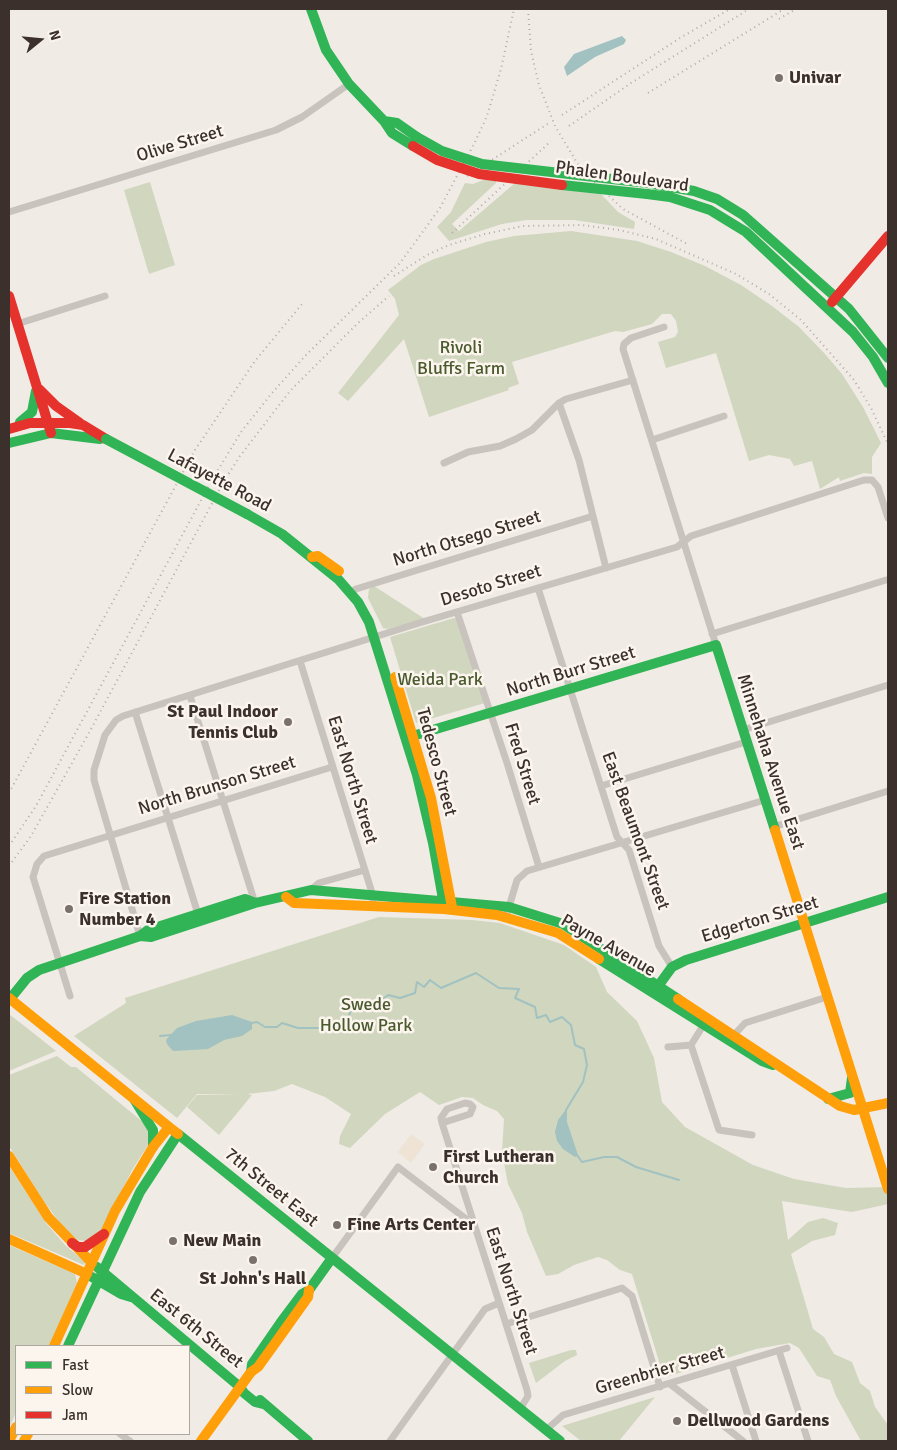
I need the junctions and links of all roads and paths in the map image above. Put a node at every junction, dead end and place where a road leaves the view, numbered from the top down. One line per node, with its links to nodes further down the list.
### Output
1 (311, 9): 2 (main road, Phalen Boulevard)
2 (349, 84): 3 (main road, Phalen Boulevard, bridge); 4 (street, Olive Street)
3 (647, 188): 8 (main road, Phalen Boulevard); 9 (main road, Phalen Boulevard)
4 (9, 212)
5 (888, 236): 8 (main road)
6 (9, 296): 10 (main road)
7 (105, 296): 10 (street)
8 (836, 298): 9 (main road); 12 (main road, Phalen Boulevard)
9 (828, 307): 14 (main road, Phalen Boulevard)
10 (17, 324): 15 (main road)
11 (664, 327): 13 (street, Minnehaha Avenue East)
12 (888, 358)
13 (633, 380): 16 (street); 23 (street, Minnehaha Avenue East)
14 (888, 383)
15 (37, 387): 18 (main road); 19 (main road); 20 (main road)
16 (559, 403): 25 (street); 26 (street)
17 (724, 416): 23 (street)
18 (47, 422): 19 (main road, Lafayette Road); 20 (main road, Lafayette Road); 21 (main road)
19 (82, 425): 22 (main road, Lafayette Road)
20 (11, 428)
21 (50, 433): 22 (main road, Lafayette Road); 24 (main road, Lafayette Road)
22 (106, 439): 32 (main road, Lafayette Road, bridge)
23 (652, 440): 28 (street, Minnehaha Avenue East)
24 (9, 443)
25 (444, 463)
26 (593, 516): 29 (street); 32 (street, North Otsego Street)
27 (888, 518): 28 (street, Desoto Street)
28 (684, 542): 29 (street, Desoto Street); 35 (street, Minnehaha Avenue East)
29 (606, 568): 31 (street, Desoto Street)
30 (886, 580): 35 (street)
31 (538, 588): 34 (street, Desoto Street); 40 (street, East Beaumont Street)
32 (354, 591): 33 (main road, Lafayette Road)
33 (361, 600): 36 (main road, Tedesco Street)
34 (457, 612): 36 (street, Desoto Street); 43 (street, Fred Street)
35 (712, 634): 37 (street, Minnehaha Avenue East)
36 (378, 636): 38 (street, Desoto Street); 45 (main road, Tedesco Street)
37 (716, 645): 40 (main road, North Burr Street); 44 (main road, Minnehaha Avenue East)
38 (300, 661): 41 (street, Desoto Street); 47 (street, East North Street)
39 (888, 685): 44 (street)
40 (570, 690): 43 (main road, North Burr Street); 48 (street, East Beaumont Street)
41 (190, 696): 42 (street, Desoto Street); 50 (street)
42 (135, 712): 52 (street); 54 (street, Desoto Street)
43 (490, 713): 45 (main road, North Burr Street); 56 (street, Fred Street)
44 (743, 730): 46 (main road, Minnehaha Avenue East)
45 (410, 736): 63 (main road, Tedesco Street)
46 (746, 742): 48 (street); 51 (main road, Minnehaha Avenue East)
47 (332, 767): 50 (street, North Brunson Street); 57 (street, East North Street)
48 (601, 786): 55 (street, East Beaumont Street)
49 (888, 791): 53 (street)
50 (222, 800): 52 (street, North Brunson Street); 62 (street)
51 (765, 800): 53 (main road, Minnehaha Avenue East); 55 (street)
52 (167, 817): 54 (street, North Brunson Street); 66 (street)
53 (773, 827): 67 (main road, Minnehaha Avenue East)
54 (110, 835): 68 (street); 69 (street, North Brunson Street)
55 (623, 843): 56 (street); 70 (street, East Beaumont Street)
56 (539, 867): 65 (street)
57 (365, 870): 58 (street, Payne Avenue); 59 (street, East North Street)
58 (311, 890): 59 (main road, Payne Avenue); 60 (main road, Payne Avenue)
59 (373, 896): 63 (main road, Payne Avenue); 64 (street, East North Street)
60 (286, 897): 62 (main road, Payne Avenue); 64 (main road, Payne Avenue)
61 (888, 897): 67 (main road, Edgerton Street)
62 (254, 903): 66 (main road, Payne Avenue); 68 (main road, Payne Avenue)
63 (448, 905): 64 (main road, Payne Avenue); 65 (main road, Payne Avenue)
64 (373, 907)
65 (508, 912): 71 (main road, Payne Avenue)
66 (198, 914): 68 (main road, Payne Avenue)
67 (804, 923): 70 (main road, Edgerton Street); 73 (main road, Minnehaha Avenue East)
68 (140, 936): 69 (main road, Payne Avenue)
69 (59, 963): 72 (street, North Brunson Street); 74 (main road, Payne Avenue)
70 (672, 967): 71 (main road, Edgerton Street)
71 (656, 988): 75 (main road, Payne Avenue)
72 (70, 996)
73 (828, 996): 76 (street); 80 (main road, Minnehaha Avenue East)
74 (9, 998): 81 (main road, 7th Street East)
75 (706, 1022): 76 (main road, Payne Avenue); 77 (street); 79 (main road, Payne Avenue)
76 (734, 1035): 79 (main road, Payne Avenue)
77 (692, 1045): 78 (street); 87 (street)
78 (668, 1047)
79 (777, 1066): 82 (main road, Payne Avenue)
80 (852, 1072): 82 (main road); 84 (main road, Minnehaha Avenue East)
81 (134, 1099): 86 (main road, 7th Street East); 88 (main road)
82 (828, 1099): 84 (main road, Payne Avenue)
83 (888, 1103): 84 (main road, Payne Avenue)
84 (863, 1109): 90 (main road, Minnehaha Avenue East)
85 (442, 1123): 91 (street, East North Street)
86 (174, 1130): 88 (main road); 95 (main road, 7th Street East); 98 (main road)
87 (752, 1136)
88 (153, 1147): 92 (main road)
89 (9, 1156): 94 (main road, East 6th Street)
90 (888, 1188)
91 (474, 1225): 95 (street); 99 (street, East North Street)
92 (104, 1234): 94 (main road); 96 (main road)
93 (9, 1238): 97 (main road, East 6th Street)
94 (68, 1240): 96 (main road, East 6th Street)
95 (332, 1258): 107 (main road, 7th Street East); 110 (main road)
96 (92, 1263): 97 (main road); 98 (main road, East 6th Street)
97 (87, 1274): 98 (main road, East 6th Street); 101 (main road)
98 (100, 1276): 102 (main road); 103 (main road, East 6th Street)
99 (500, 1303): 100 (street, East North Street); 107 (street)
100 (506, 1324): 111 (street); 112 (street, East North Street)
101 (54, 1345)
102 (68, 1345)
103 (189, 1345)
104 (190, 1346): 110 (main road, East 6th Street)
105 (787, 1348): 106 (street, Greenbrier Street)
106 (779, 1351): 108 (street, Greenbrier Street); 122 (street)
107 (452, 1354): 112 (main road, 7th Street East); 118 (street)
108 (732, 1365): 109 (street, Greenbrier Street); 121 (street)
109 (670, 1384): 111 (street, Greenbrier Street); 120 (street)
110 (240, 1387): 116 (main road); 117 (main road, East 6th Street)
111 (660, 1387): 114 (street, Greenbrier Street)
112 (520, 1409): 114 (main road, 7th Street East)
113 (15, 1429): 115 (main road)
114 (546, 1430): 119 (main road, 7th Street East)
115 (9, 1441)
116 (201, 1441)
117 (308, 1441)
118 (390, 1441)
119 (560, 1441)
120 (743, 1441)
121 (756, 1441)
122 (808, 1441)

